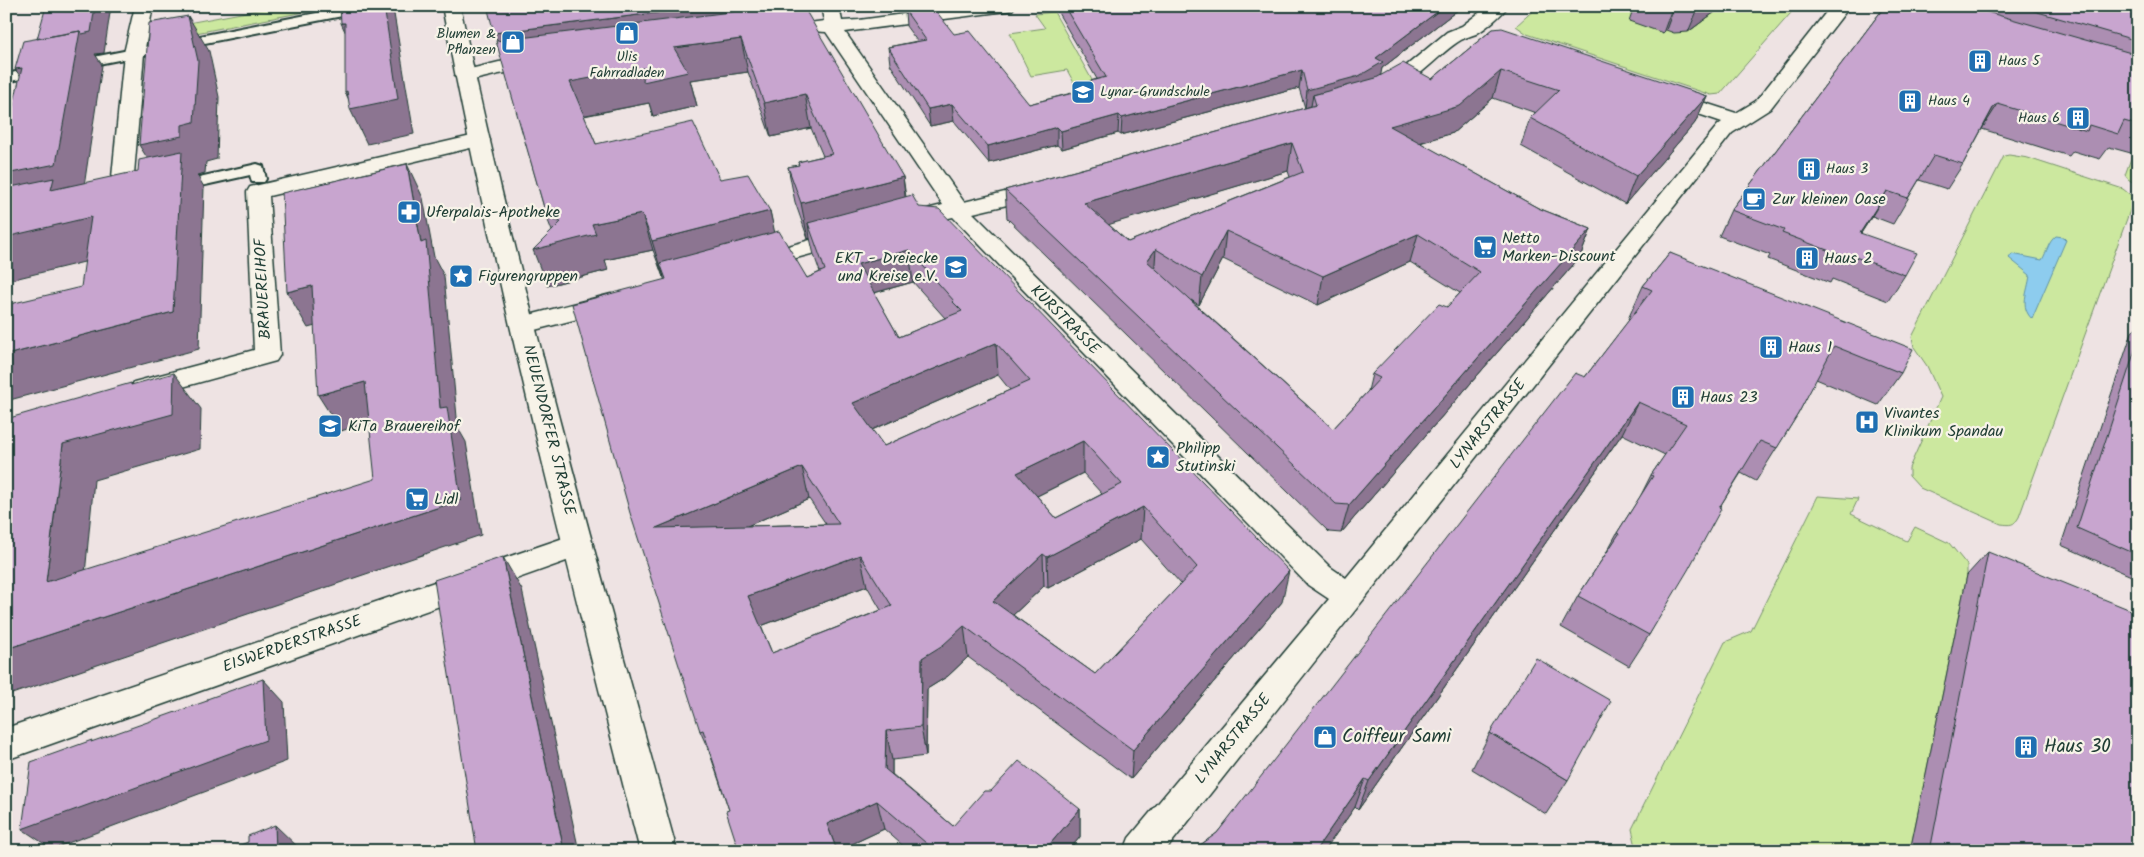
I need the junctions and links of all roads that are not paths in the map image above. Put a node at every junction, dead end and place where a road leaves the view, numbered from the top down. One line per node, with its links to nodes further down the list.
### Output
1 (144, 6): 12 (street)
2 (373, 6): 12 (street)
3 (451, 6): 14 (street, NEUENDORFER STRASSE)
4 (830, 6): 8 (street, KURSTRASSE)
5 (1006, 6): 8 (street)
6 (1499, 6): 10 (street)
7 (1841, 6): 18 (street, LYNARSTRASSE)
8 (834, 27): 9 (street); 24 (street, KURSTRASSE)
9 (796, 30)
10 (1469, 30): 11 (street); 17 (street)
11 (1490, 37)
12 (134, 53): 15 (street); 23 (street)
13 (558, 60): 14 (street)
14 (465, 76): 19 (street, NEUENDORFER STRASSE)
15 (6, 78)
16 (1647, 90): 18 (street)
17 (1363, 99)
18 (1739, 121): 30 (street, LYNARSTRASSE)
19 (480, 140): 21 (street); 27 (street, NEUENDORFER STRASSE)
20 (1064, 183): 24 (street)
21 (258, 186): 22 (street); 28 (street, BRAUEREIHOF)
22 (160, 190)
23 (121, 198)
24 (958, 210): 25 (street); 30 (street, KURSTRASSE)
25 (733, 268)
26 (630, 296): 27 (street)
27 (523, 325): 29 (street, NEUENDORFER STRASSE)
28 (118, 396)
29 (578, 546): 31 (street, EISWERDERSTRASSE); 32 (street, NEUENDORFER STRASSE)
30 (1350, 596): 33 (street, LYNARSTRASSE)
31 (6, 744)
32 (659, 851)
33 (1142, 851)

